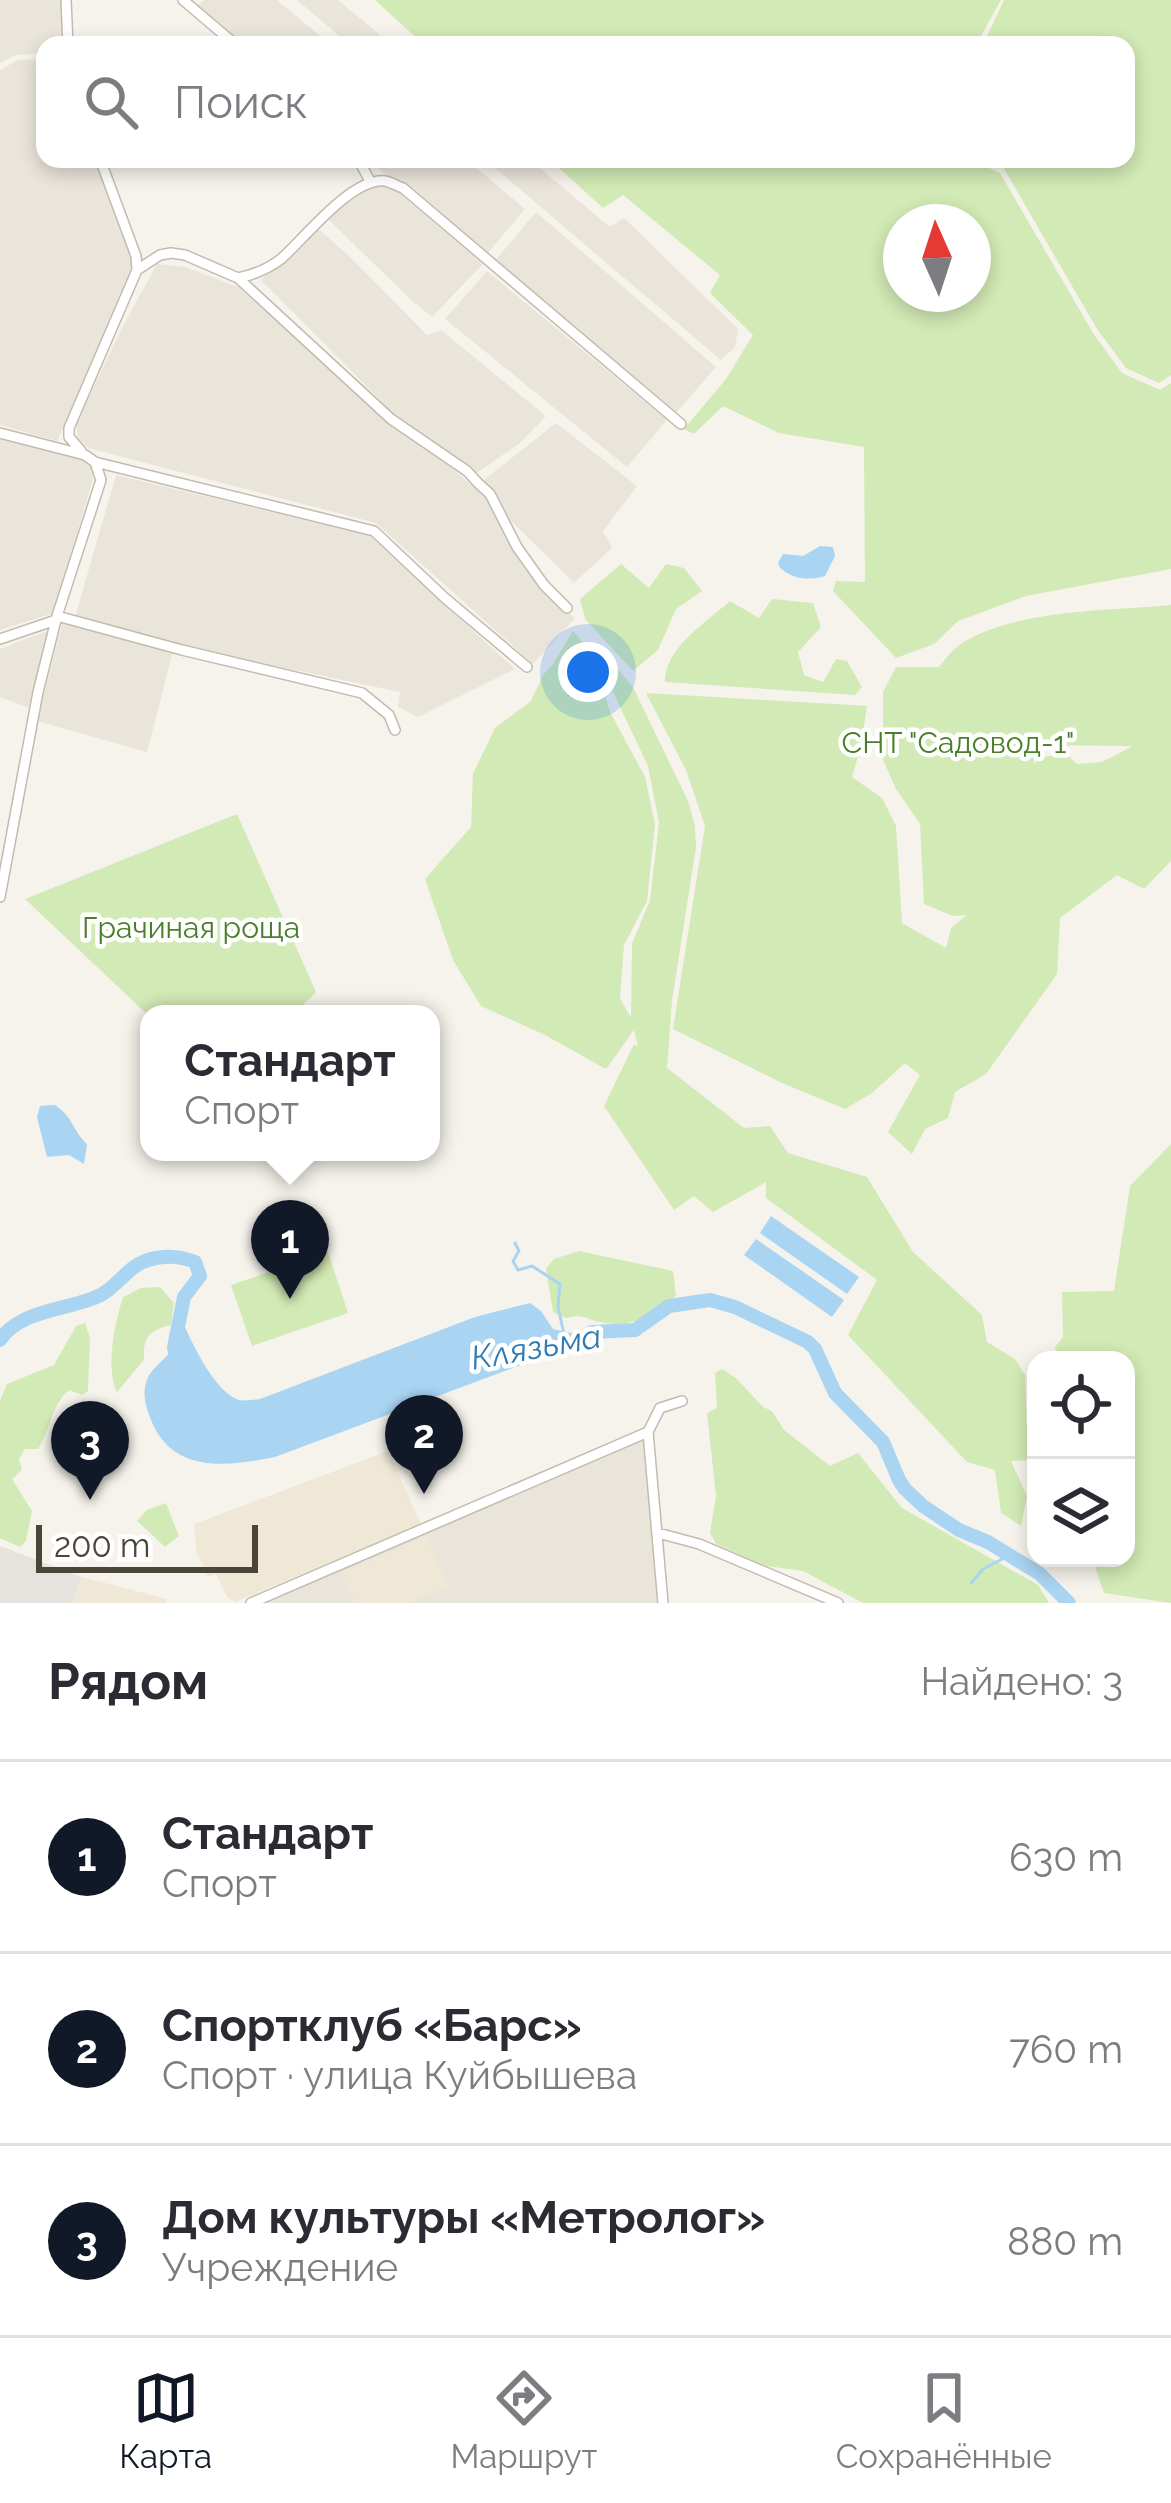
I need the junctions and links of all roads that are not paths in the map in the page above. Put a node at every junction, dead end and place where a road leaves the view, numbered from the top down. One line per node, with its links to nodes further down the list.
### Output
1 (66, 0): 3 (street)
2 (183, 0): 4 (street)
3 (68, 36)
4 (225, 36)
5 (103, 168): 8 (street)
6 (363, 168): 7 (street)
7 (371, 183): 9 (street); 10 (street)
8 (137, 270): 9 (street); 12 (street)
9 (238, 278): 14 (street)
10 (681, 424)
11 (0, 433): 12 (street)
12 (85, 455): 13 (street)
13 (95, 462): 15 (street); 17 (street)
14 (567, 608)
15 (57, 618): 16 (street); 18 (street); 19 (street)
16 (0, 639)
17 (527, 667)
18 (395, 730)
19 (0, 897)
20 (682, 1401): 21 (street)
21 (648, 1432): 22 (street); 23 (street)
22 (658, 1533): 24 (street); 25 (street)
23 (251, 1603)
24 (663, 1603)
25 (838, 1603)

